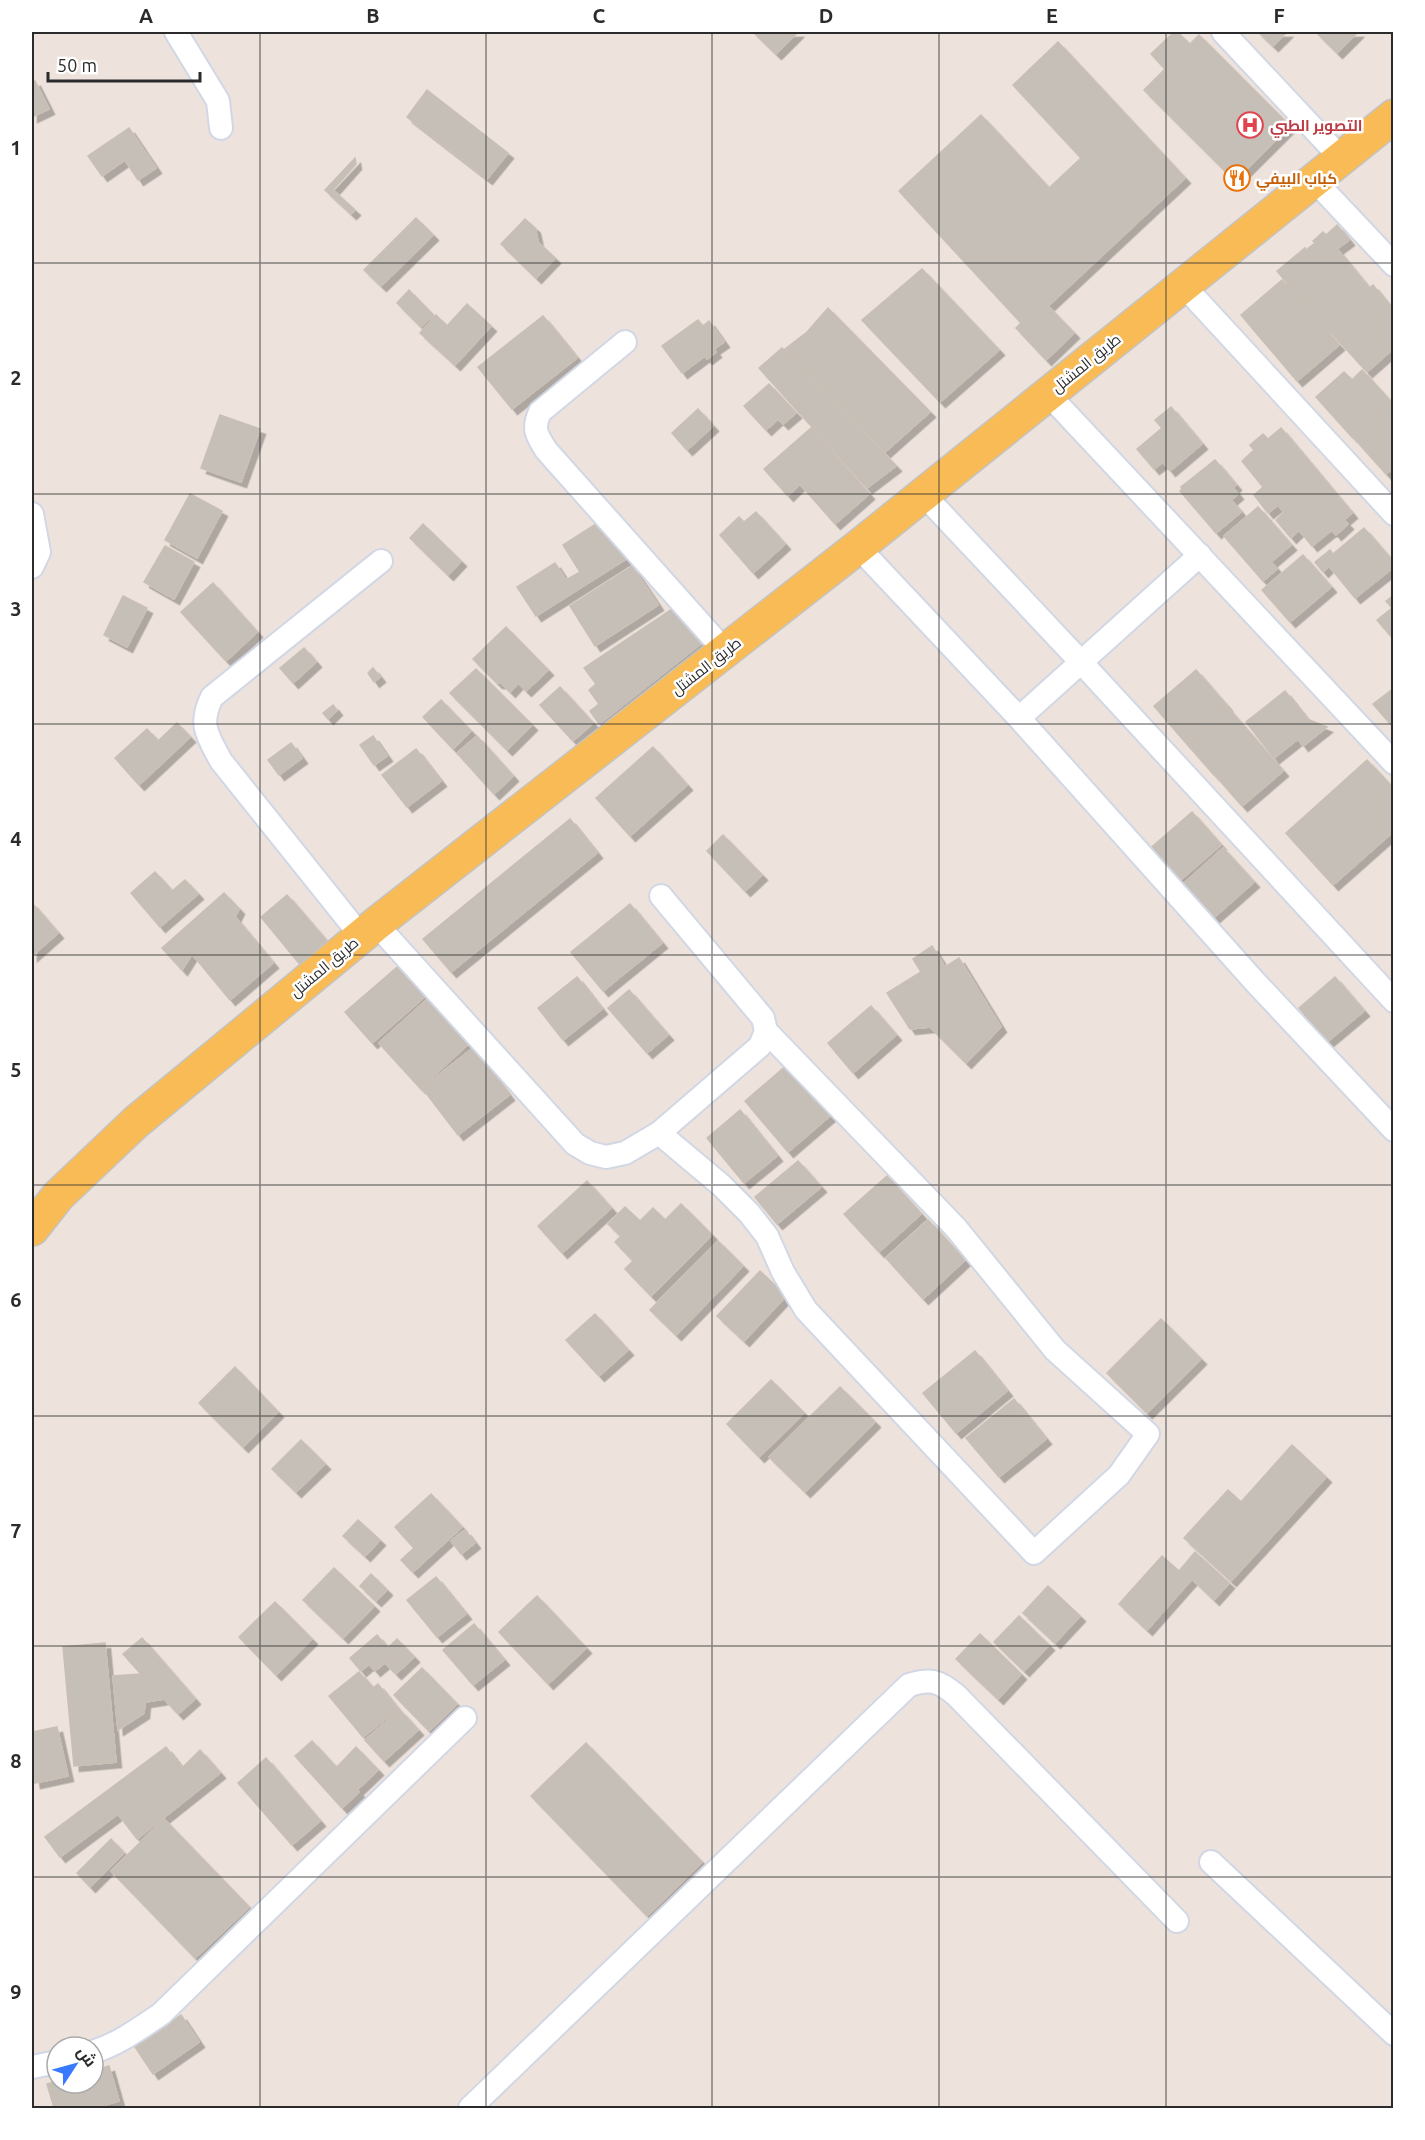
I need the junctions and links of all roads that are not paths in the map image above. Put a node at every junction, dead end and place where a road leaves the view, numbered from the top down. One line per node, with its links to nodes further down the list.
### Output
1 (176, 32): 4 (street)
2 (1223, 32): 5 (street)
3 (1394, 116): 5 (main road, طريق المشتل)
4 (221, 128)
5 (1341, 158): 6 (main road, طريق المشتل)
6 (1314, 180): 7 (street); 8 (main road, طريق المشتل)
7 (1394, 265)
8 (1183, 285): 10 (main road, طريق المشتل); 13 (street)
9 (625, 342): 18 (street)
10 (1048, 394): 11 (main road, طريق المشتل); 15 (street)
11 (923, 494): 14 (main road, طريق المشتل); 19 (street)
12 (32, 514): 17 (street)
13 (1394, 514)
14 (858, 547): 18 (main road, طريق المشتل); 20 (street)
15 (1200, 555): 19 (street); 21 (street)
16 (381, 561): 23 (street)
17 (32, 567)
18 (725, 651): 23 (main road, طريق المشتل)
19 (1080, 661): 20 (street); 24 (street)
20 (1019, 718): 26 (street)
21 (1394, 764)
22 (662, 896): 25 (street)
23 (369, 930): 27 (street); 28 (main road, طريق المشتل)
24 (1394, 1001)
25 (766, 1031): 27 (street); 27 (street)
26 (1394, 1130)
27 (659, 1133)
28 (32, 1229)
29 (465, 1718): 33 (street)
30 (1211, 1862): 32 (street)
31 (1177, 1921): 34 (street)
32 (1393, 2032)
33 (105, 2049)
34 (470, 2109)

